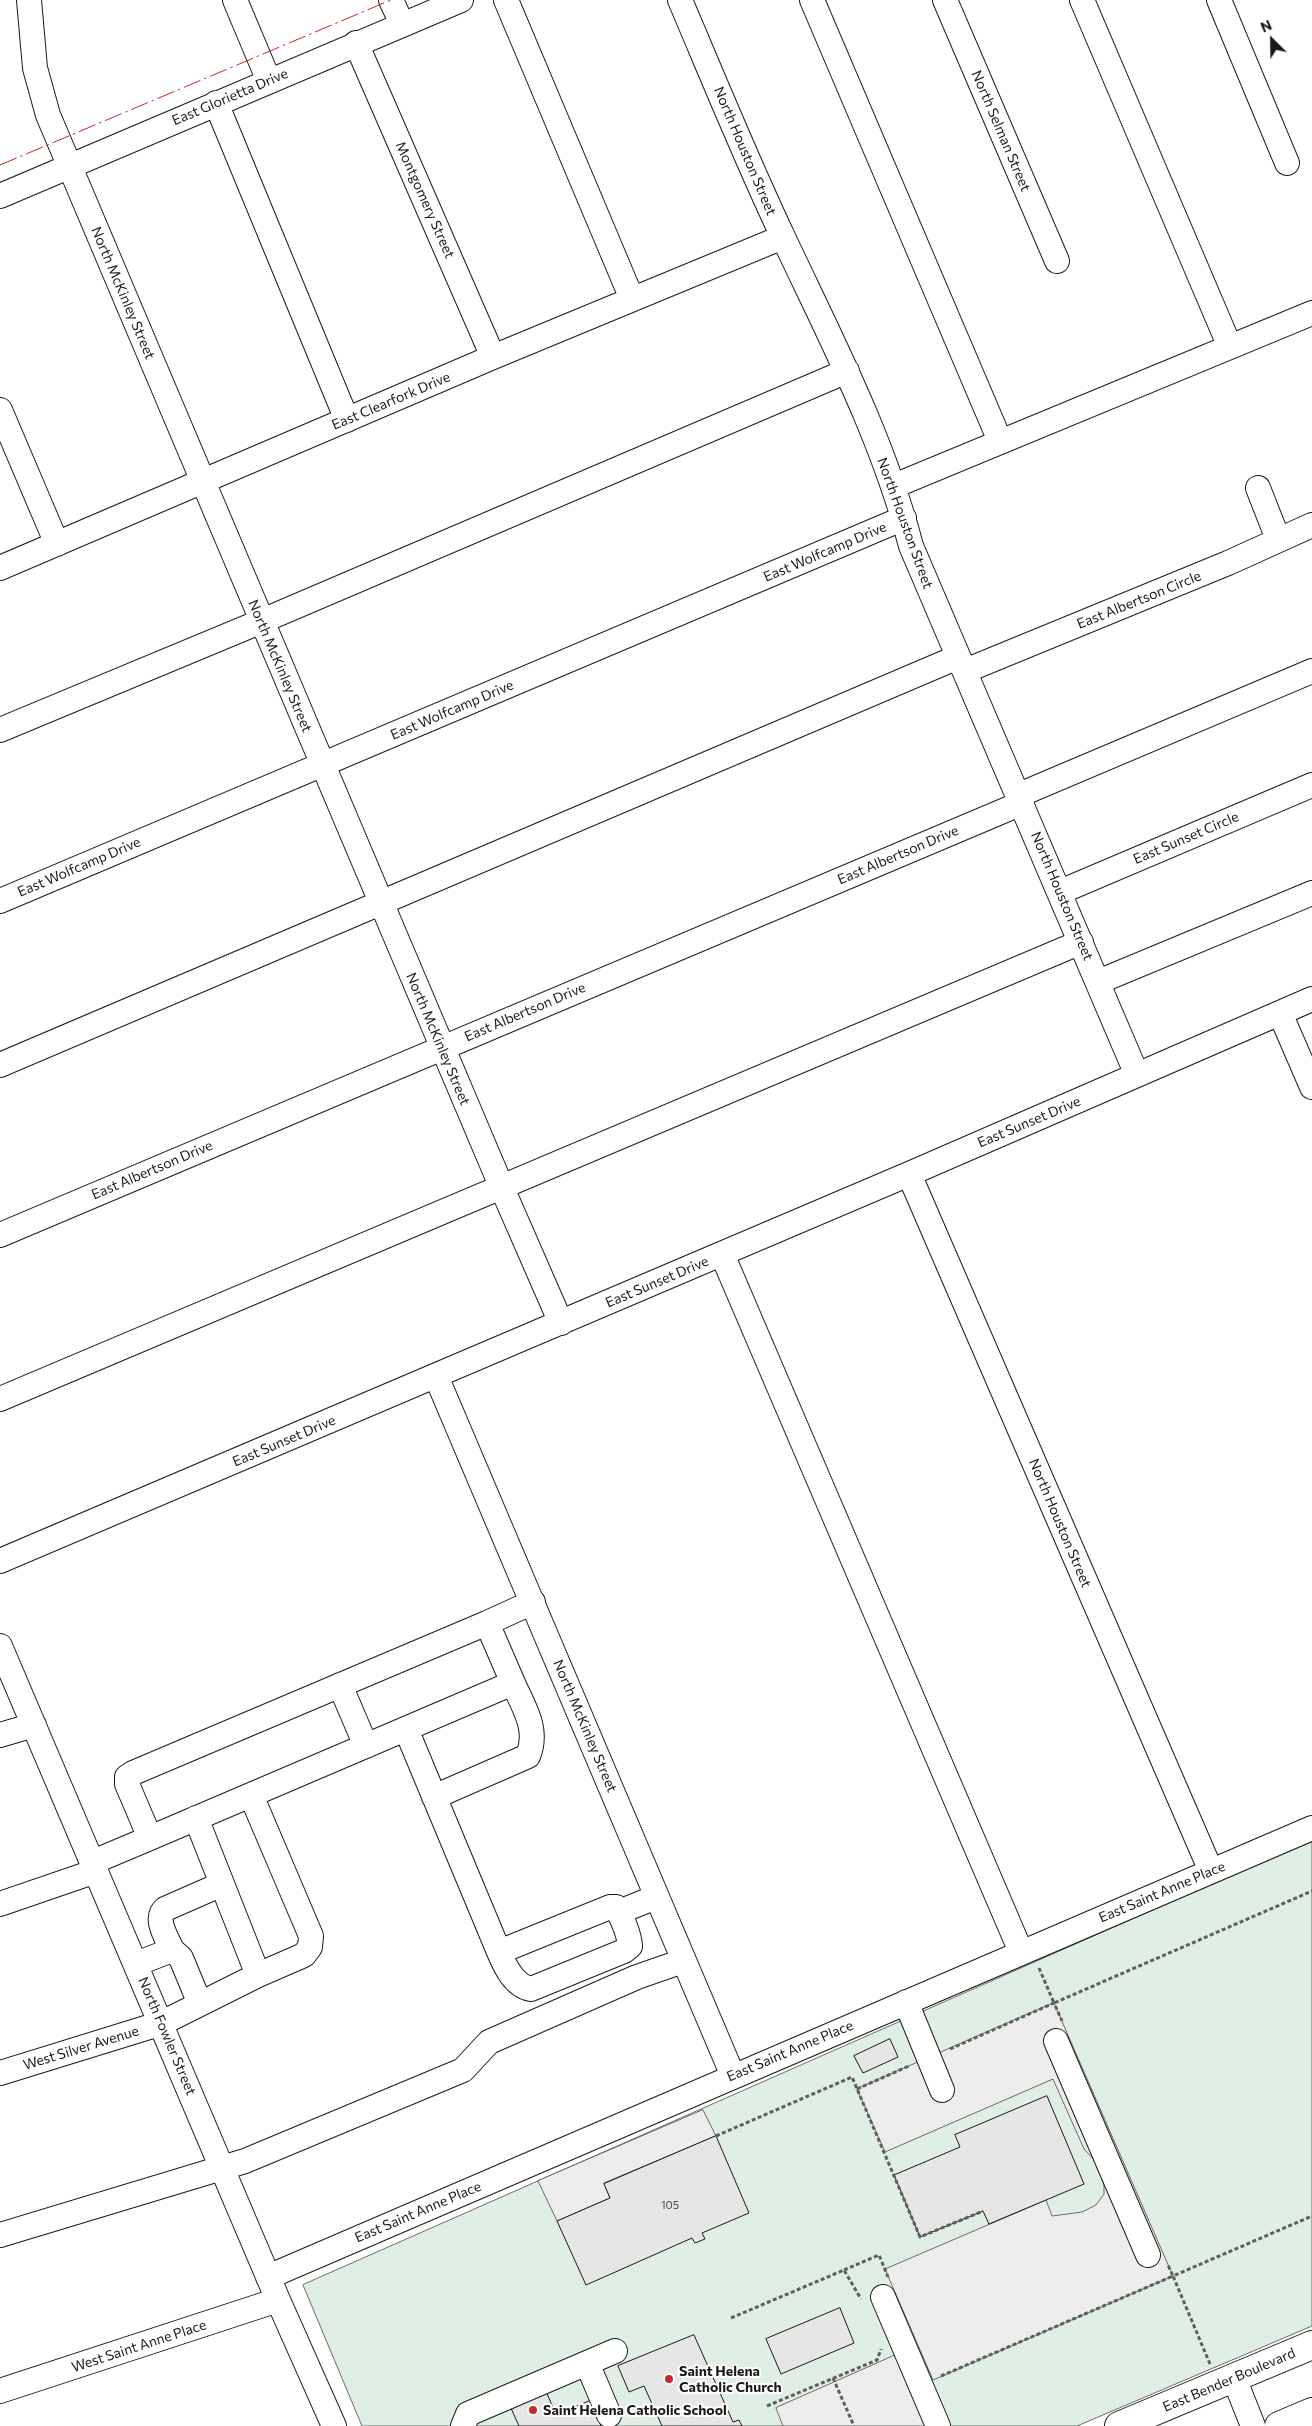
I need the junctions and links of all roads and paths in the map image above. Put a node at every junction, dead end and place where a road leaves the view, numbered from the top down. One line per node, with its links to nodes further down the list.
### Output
1 (30, 0): 16 (street, North McKinley Street)
2 (235, 0): 13 (street)
3 (391, 0): 11 (street)
4 (461, 0): 11 (street, East Glorietta Drive)
5 (506, 0): 20 (street)
6 (680, 0): 18 (street, North Houston Street)
7 (812, 0): 27 (street)
8 (945, 0): 19 (street, North Selman Street)
9 (1082, 0): 22 (street)
10 (1220, 0): 15 (street)
11 (402, 24): 12 (street, East Glorietta Drive)
12 (356, 43): 13 (street, East Glorietta Drive); 23 (street, Montgomery Street)
13 (269, 81): 14 (street, East Glorietta Drive)
14 (216, 103): 16 (street, East Glorietta Drive); 26 (street)
15 (1287, 163)
16 (69, 167): 17 (street, East Glorietta Drive); 28 (street, North McKinley Street)
17 (0, 196)
18 (783, 237): 20 (street, East Clearfork Drive); 24 (street, North Houston Street)
19 (1057, 262)
20 (632, 299): 23 (street, East Clearfork Drive)
21 (1312, 313): 22 (street)
22 (1230, 347): 27 (street)
23 (493, 357): 26 (street, East Clearfork Drive)
24 (847, 371): 29 (street, North Houston Street); 36 (street)
25 (0, 410): 34 (street)
26 (347, 420): 28 (street, East Clearfork Drive)
27 (1000, 441): 29 (street)
28 (203, 482): 34 (street, East Clearfork Drive); 36 (street, North McKinley Street)
29 (894, 486): 31 (street, North Houston Street)
30 (1258, 488): 33 (street)
31 (904, 518): 37 (street, North Houston Street); 40 (street, East Wolfcamp Drive)
32 (1312, 525): 33 (street, East Albertson Circle)
33 (1278, 539): 37 (street, East Albertson Circle)
34 (58, 544): 35 (street, East Clearfork Drive)
35 (0, 568)
36 (262, 621): 39 (street); 40 (street, North McKinley Street)
37 (961, 664): 42 (street, North Houston Street); 46 (street, East Albertson Circle)
38 (1312, 672): 42 (street, East Albertson Drive)
39 (0, 730)
40 (322, 765): 45 (street, East Wolfcamp Drive); 46 (street, North McKinley Street)
41 (1312, 785): 43 (street, East Sunset Circle)
42 (1021, 799): 43 (street, North Houston Street); 51 (street, East Albertson Drive)
43 (1060, 892): 47 (street, North Houston Street)
44 (1312, 893): 48 (street)
45 (0, 901)
46 (382, 904): 51 (street, North McKinley Street); 52 (street, East Albertson Circle)
47 (1081, 942): 48 (street, North Houston Street); 56 (street)
48 (1098, 982): 53 (street, North Houston Street)
49 (1312, 999): 50 (street, East Sunset Drive)
50 (1280, 1013): 53 (street, East Sunset Drive); 54 (street)
51 (442, 1047): 56 (street, North McKinley Street); 57 (street, East Albertson Drive)
52 (0, 1065)
53 (1137, 1075): 55 (street, East Sunset Drive)
54 (1312, 1087)
55 (909, 1174): 58 (street, East Sunset Drive); 78 (street, North Houston Street)
56 (502, 1188): 59 (street, North McKinley Street); 61 (street)
57 (0, 1235)
58 (722, 1254): 59 (street, East Sunset Drive); 86 (street)
59 (561, 1323): 60 (street, East Sunset Drive)
60 (436, 1376): 62 (street, East Sunset Drive); 63 (street, North McKinley Street)
61 (0, 1399)
62 (0, 1561)
63 (533, 1602): 64 (street); 81 (street, North McKinley Street)
64 (487, 1623): 66 (street); 67 (street)
65 (0, 1646): 68 (street, North Fowler Street)
66 (513, 1683): 69 (street); 73 (street)
67 (340, 1685): 71 (street); 76 (street)
68 (34, 1725): 70 (street); 77 (street, North Fowler Street)
69 (406, 1728): 71 (street); 73 (street)
70 (0, 1735)
71 (366, 1746): 72 (street)
72 (251, 1794): 74 (street); 89 (street, West Silver Avenue)
73 (434, 1797): 85 (street)
74 (196, 1818): 76 (street); 79 (street)
75 (1312, 1828): 78 (street, East Saint Anne Place)
76 (150, 1838): 77 (street)
77 (94, 1867): 82 (street); 88 (street, North Fowler Street)
78 (1211, 1871): 86 (street, East Saint Anne Place)
79 (222, 1884): 84 (street); 89 (street)
80 (1312, 1891): 91 (path)
81 (656, 1896): 83 (street); 87 (street, North McKinley Street)
82 (0, 1904)
83 (619, 1912): 85 (street); 85 (street)
84 (172, 1950): 88 (street); 92 (street)
85 (499, 1952)
86 (1029, 1957): 90 (street, East Saint Anne Place); 91 (path)
87 (682, 1960): 97 (street, North McKinley Street); 101 (street)
88 (136, 1964): 93 (street, North Fowler Street)
89 (258, 1975): 92 (street, West Silver Avenue)
90 (906, 2002): 95 (street); 97 (street, East Saint Anne Place)
91 (1054, 2003): 94 (path); 95 (path)
92 (200, 2004): 93 (street, West Silver Avenue)
93 (162, 2024): 96 (street, West Silver Avenue); 101 (street, North Fowler Street)
94 (1059, 2031): 105 (street)
95 (929, 2058): 98 (path); 99 (street)
96 (0, 2073)
97 (733, 2076): 109 (street, East Saint Anne Place)
98 (857, 2089): 100 (path); 102 (path)
99 (942, 2090)
100 (716, 2136)
101 (222, 2167): 104 (street); 109 (street, North Fowler Street)
102 (983, 2211)
103 (1312, 2216): 108 (path)
104 (0, 2235)
105 (1156, 2256): 108 (path)
106 (885, 2269): 107 (path)
107 (844, 2270): 111 (path); 112 (path)
108 (1173, 2276): 117 (path); 119 (path)
109 (268, 2278): 110 (street, North Fowler Street)
110 (278, 2300): 120 (street, West Saint Anne Place); 124 (street, North Fowler Street)
111 (874, 2302): 127 (street)
112 (731, 2318)
113 (878, 2341): 118 (path)
114 (1312, 2345): 117 (main road, East Bender Boulevard)
115 (615, 2351): 116 (street)
116 (587, 2363): 123 (street); 125 (street)
117 (1223, 2373): 128 (main road, East Bender Boulevard); 129 (street)
118 (833, 2378): 121 (path); 126 (path)
119 (933, 2380)
120 (0, 2391)
121 (767, 2406)
122 (1312, 2412): 130 (main road)
123 (609, 2415)
124 (334, 2426)
125 (464, 2426)
126 (854, 2426)
127 (938, 2426)
128 (1119, 2426)
129 (1253, 2426)
130 (1279, 2426)

